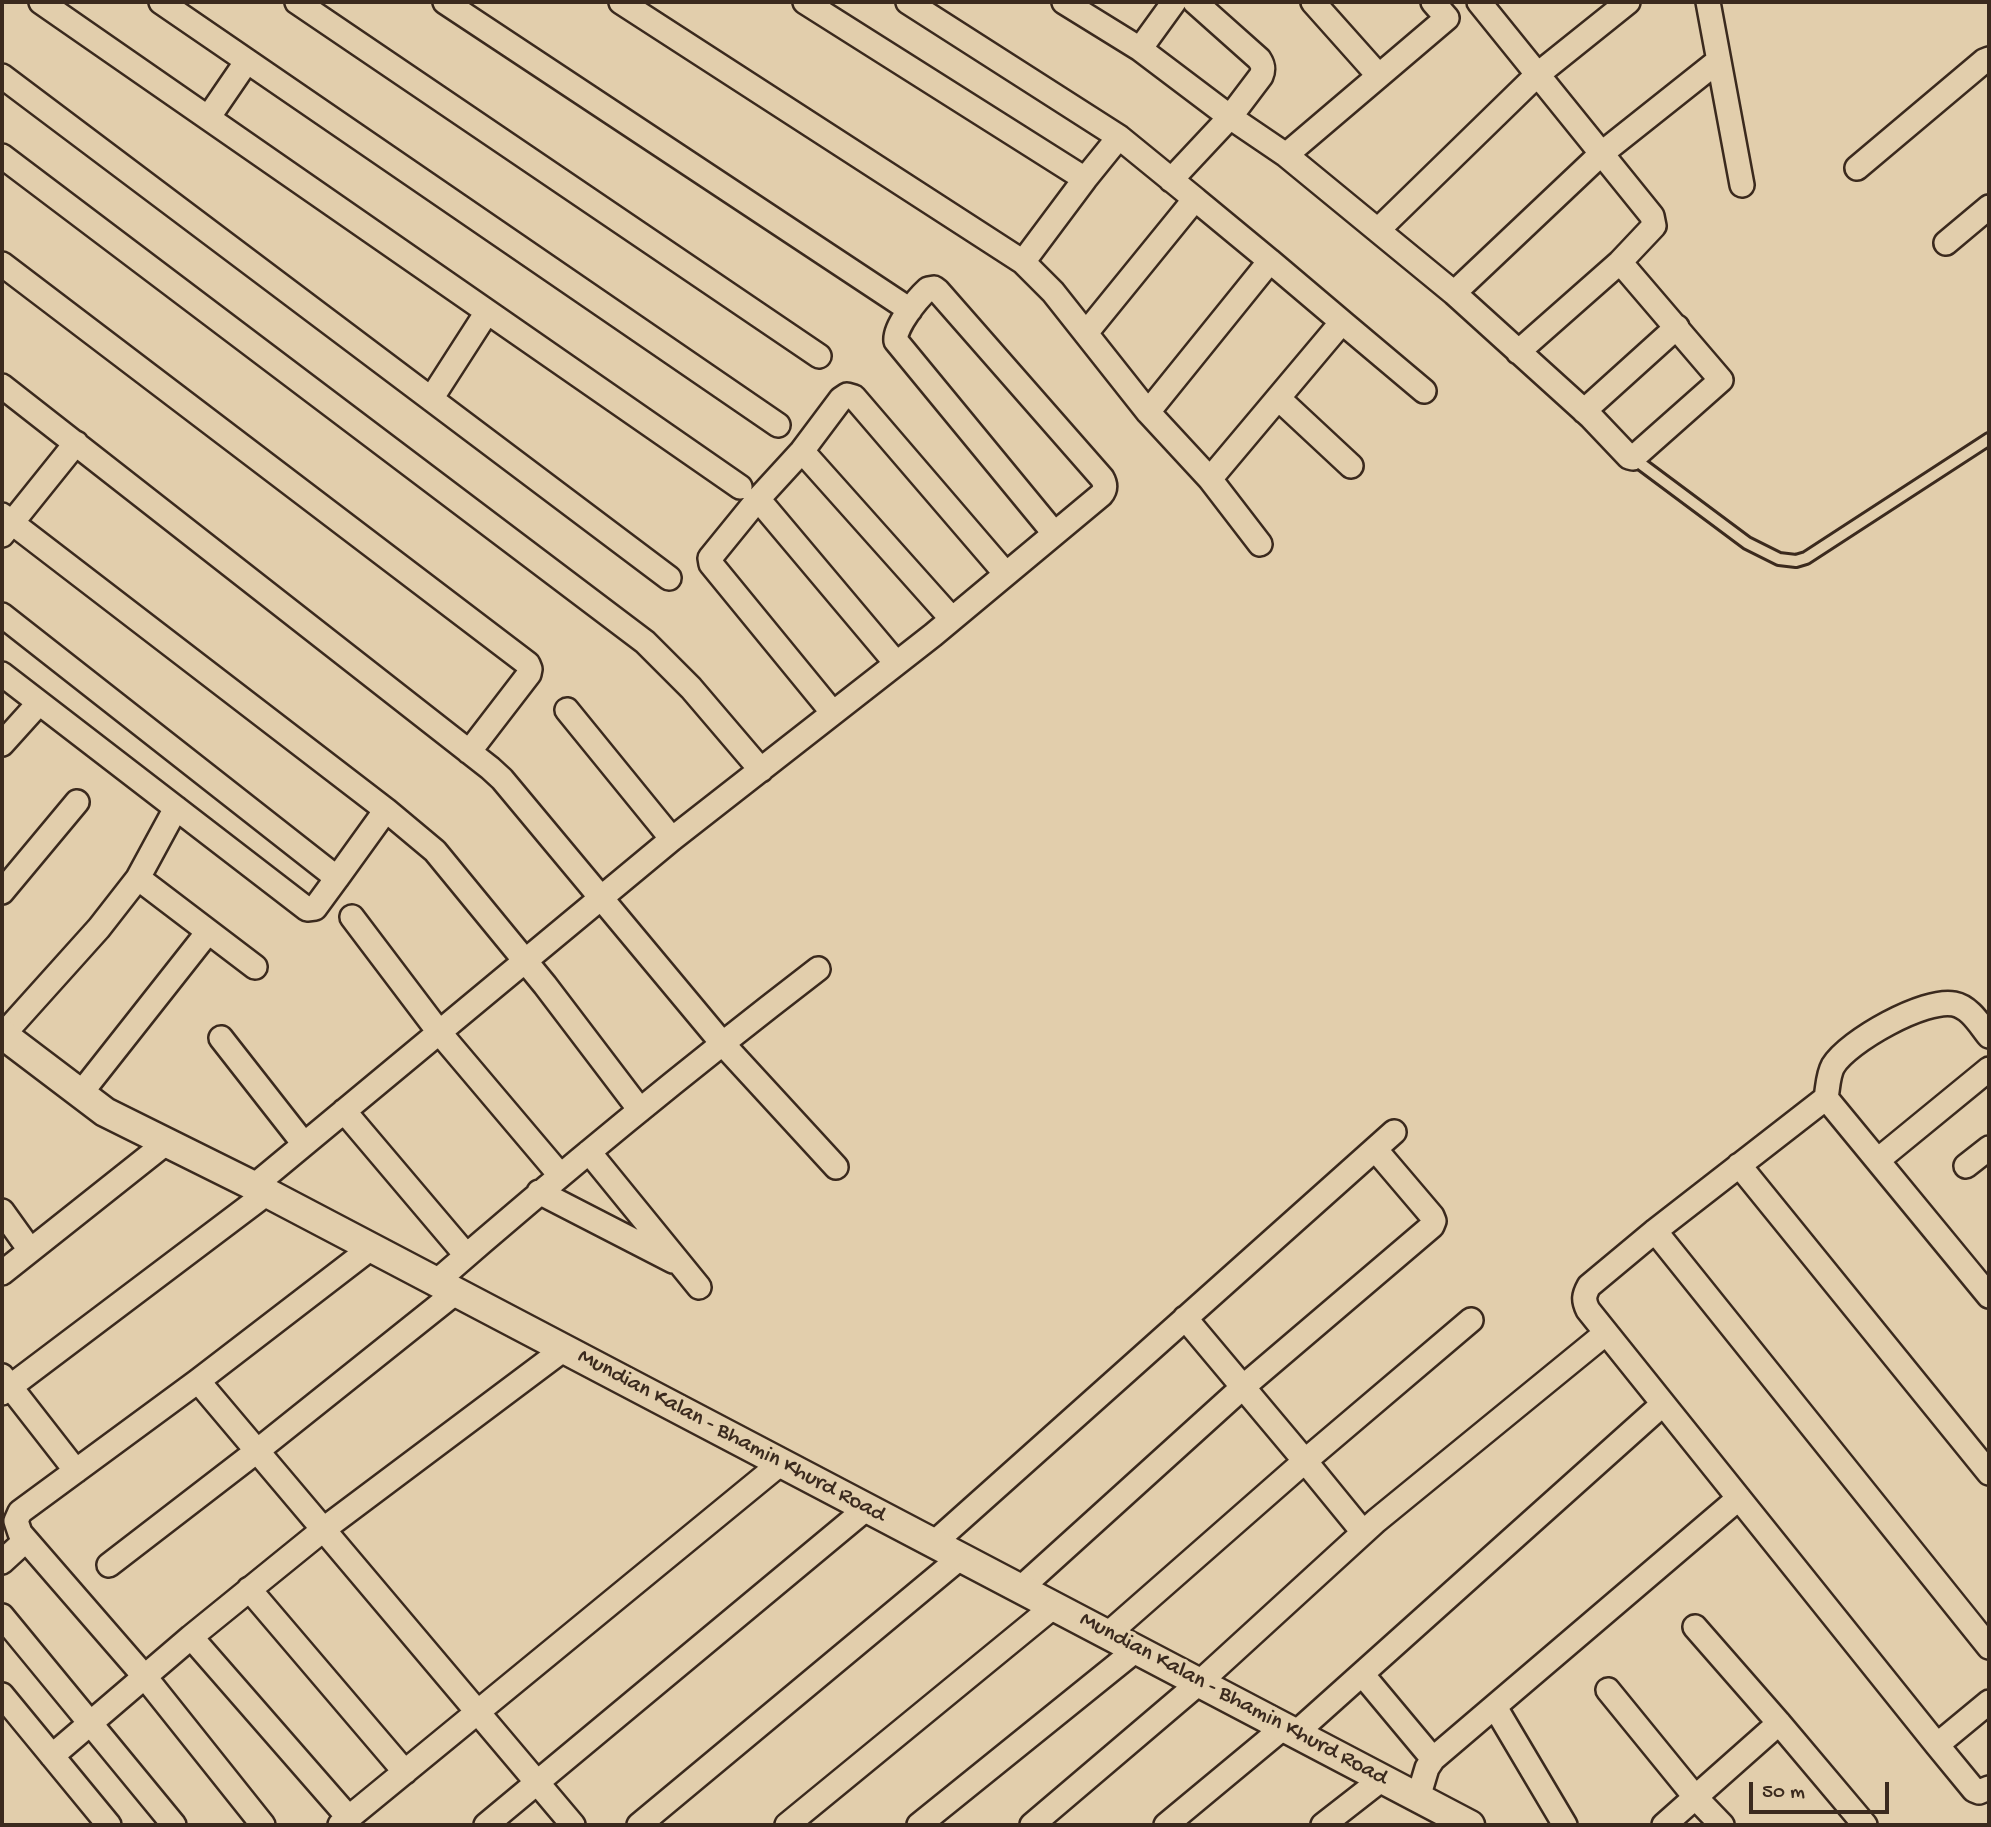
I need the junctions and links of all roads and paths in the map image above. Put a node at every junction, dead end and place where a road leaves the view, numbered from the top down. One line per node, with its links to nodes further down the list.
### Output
1 (41, 2): 25 (street)
2 (161, 2): 19 (street)
3 (297, 2): 49 (street)
4 (445, 2): 43 (street)
5 (621, 2): 39 (street)
6 (805, 2): 31 (street)
7 (908, 2): 26 (street)
8 (1064, 2): 17 (street)
9 (1174, 2): 17 (street)
10 (1195, 2): 24 (street)
11 (1313, 2): 23 (street)
12 (1468, 2): 16 (street)
13 (1479, 2): 21 (street)
14 (1628, 2): 21 (street)
15 (1708, 2): 20 (street)
16 (1440, 10): 23 (street)
17 (1140, 49): 24 (street)
18 (1989, 59): 30 (street)
19 (247, 61): 25 (street); 56 (street)
20 (1718, 61): 27 (street); 33 (street)
21 (1537, 75): 27 (street); 36 (street)
22 (2, 76): 53 (street)
23 (1379, 76): 28 (street)
24 (1230, 117): 28 (street); 32 (street)
25 (208, 118): 44 (street)
26 (1119, 137): 31 (street); 32 (street)
27 (1601, 154): 40 (street); 42 (street)
28 (1286, 155): 36 (street)
29 (2, 156): 78 (street)
30 (1857, 168)
31 (1085, 179): 39 (street)
32 (1171, 180): 34 (street)
33 (1742, 185)
34 (1195, 199): 38 (street); 47 (street)
35 (1989, 207): 37 (street)
36 (1378, 230): 42 (street)
37 (1946, 243)
38 (1270, 261): 45 (street); 55 (street)
39 (1023, 262): 47 (street)
40 (1620, 262): 46 (street); 48 (street)
41 (2, 264): 77 (street)
42 (1454, 293): 48 (street)
43 (910, 310): 65 (street); 65 (street)
44 (487, 312): 53 (street); 63 (street)
45 (1342, 322): 51 (street); 52 (street)
46 (1676, 327): 54 (street); 60 (street)
47 (1086, 333): 55 (street)
48 (1518, 352): 54 (street)
49 (819, 356)
50 (2, 386): 58 (street)
51 (1424, 391)
52 (1278, 398): 61 (street); 62 (street)
53 (431, 399): 68 (street)
54 (1584, 411): 60 (street)
55 (1148, 412): 62 (street)
56 (778, 425)
57 (1989, 439): 60 (lane)
58 (76, 443): 64 (street); 77 (street)
59 (802, 451): 63 (street); 67 (street); 70 (street)
60 (1633, 458)
61 (1351, 466)
62 (1210, 479): 66 (street)
63 (749, 493): 71 (street); 75 (street)
64 (5, 524): 81 (street)
65 (1055, 533): 67 (street)
66 (1260, 544)
67 (1006, 574): 70 (street)
68 (669, 578)
69 (2, 615): 84 (street)
70 (952, 619): 71 (street)
71 (897, 663): 75 (street)
72 (2, 674): 73 (street)
73 (39, 703): 76 (street); 80 (street)
74 (568, 710): 82 (street)
75 (833, 713): 78 (street)
76 (2, 744)
77 (470, 752): 86 (street)
78 (761, 770): 82 (street)
79 (77, 802): 85 (street)
80 (176, 808): 83 (street); 84 (street)
81 (386, 810): 84 (street); 89 (street)
82 (673, 839): 86 (street)
83 (138, 878): 88 (street); 93 (street)
84 (337, 878)
85 (2, 892)
86 (600, 898): 89 (street); 96 (street)
87 (352, 917): 92 (street)
88 (208, 932): 90 (street); 98 (street)
89 (524, 960): 92 (street); 100 (street)
90 (255, 967)
91 (818, 969): 96 (street)
92 (439, 1032): 101 (street); 112 (street)
93 (2, 1035): 98 (street, Mundian Kalan - Bhamin Khurd Road)
94 (1989, 1036): 99 (street)
95 (221, 1038): 104 (street)
96 (722, 1043): 100 (street); 111 (street)
97 (1989, 1069): 108 (street)
98 (80, 1093): 103 (street, Mundian Kalan - Bhamin Khurd Road)
99 (1826, 1098): 108 (street); 109 (street)
100 (640, 1110): 107 (street)
101 (344, 1111): 104 (street); 119 (street)
102 (1394, 1132): 106 (street)
103 (167, 1142): 113 (street, Mundian Kalan - Bhamin Khurd Road); 118 (street)
104 (304, 1144): 113 (street)
105 (1989, 1148): 110 (street)
106 (1375, 1149): 125 (street); 131 (street)
107 (589, 1152): 112 (street); 120 (street)
108 (1878, 1160): 124 (street)
109 (1739, 1165): 116 (street); 137 (street)
110 (1966, 1166)
111 (836, 1167)
112 (560, 1175): 114 (street)
113 (260, 1190): 117 (street, Mundian Kalan - Bhamin Khurd Road); 130 (street)
114 (539, 1192): 119 (street); 120 (street)
115 (2, 1211): 118 (street)
116 (1656, 1231): 127 (street); 154 (street)
117 (371, 1248): 122 (street, Mundian Kalan - Bhamin Khurd Road); 129 (street)
118 (30, 1250): 121 (street)
119 (466, 1255): 122 (street)
120 (682, 1266): 123 (street)
121 (2, 1273)
122 (446, 1287): 128 (street, Mundian Kalan - Bhamin Khurd Road); 133 (street)
123 (699, 1287)
124 (1989, 1296)
125 (1185, 1318): 131 (street); 143 (street)
126 (1471, 1320): 134 (street)
127 (1606, 1333): 132 (street); 141 (street)
128 (564, 1349): 135 (street, Mundian Kalan - Bhamin Khurd Road); 140 (street)
129 (198, 1381): 133 (street); 136 (street)
130 (5, 1385): 136 (street)
131 (1243, 1387): 134 (street); 147 (street)
132 (1664, 1404): 138 (street); 156 (street)
133 (257, 1451): 140 (street); 146 (street)
134 (1305, 1461): 141 (street); 152 (street)
135 (781, 1462): 139 (street, Mundian Kalan - Bhamin Khurd Road); 163 (street)
136 (76, 1471): 142 (street)
137 (1989, 1473)
138 (1740, 1499): 162 (street); 167 (street)
139 (867, 1508): 143 (street, Mundian Kalan - Bhamin Khurd Road); 172 (street)
140 (324, 1529): 148 (street); 163 (street)
141 (1363, 1532): 158 (street)
142 (26, 1540): 145 (street); 157 (street)
143 (934, 1543): 144 (street, Mundian Kalan - Bhamin Khurd Road)
144 (961, 1557): 147 (street, Mundian Kalan - Bhamin Khurd Road); 183 (street)
145 (2, 1562)
146 (109, 1565)
147 (1021, 1588): 149 (street, Mundian Kalan - Bhamin Khurd Road)
148 (249, 1589): 153 (street); 170 (street)
149 (1054, 1606): 152 (street, Mundian Kalan - Bhamin Khurd Road); 184 (street)
150 (2, 1616): 164 (street)
151 (1695, 1627): 165 (street)
152 (1108, 1634): 155 (street, Mundian Kalan - Bhamin Khurd Road)
153 (191, 1637): 157 (street); 176 (street)
154 (1989, 1647)
155 (1137, 1649): 158 (street, Mundian Kalan - Bhamin Khurd Road); 185 (street)
156 (1362, 1674): 166 (street); 169 (street)
157 (145, 1676): 164 (street); 180 (street)
158 (1200, 1682): 166 (street, Mundian Kalan - Bhamin Khurd Road); 186 (street)
159 (1608, 1690): 175 (street)
160 (2, 1695): 168 (street)
161 (1989, 1702): 167 (street)
162 (1495, 1707): 169 (street); 189 (street)
163 (477, 1712): 170 (street); 172 (street)
164 (90, 1722): 168 (street); 179 (street)
165 (1780, 1723): 175 (street); 192 (street)
166 (1290, 1730): 171 (street, Mundian Kalan - Bhamin Khurd Road); 187 (street)
167 (1937, 1745): 173 (street)
168 (52, 1756): 178 (street)
169 (1433, 1759): 174 (street)
170 (405, 1772): 176 (street)
171 (1382, 1779): 174 (street, Mundian Kalan - Bhamin Khurd Road); 188 (street)
172 (537, 1782): 181 (street); 182 (street)
173 (1989, 1788)
174 (1418, 1798): 177 (street, Mundian Kalan - Bhamin Khurd Road)
175 (1696, 1798): 190 (street); 191 (street)
176 (345, 1822)
177 (1464, 1824)
178 (109, 1825)
179 (174, 1825)
180 (263, 1825)
181 (486, 1825)
182 (573, 1825)
183 (639, 1825)
184 (787, 1825)
185 (919, 1825)
186 (1032, 1825)
187 (1166, 1825)
188 (1323, 1825)
189 (1566, 1825)
190 (1664, 1825)
191 (1722, 1825)
192 (1866, 1825)

